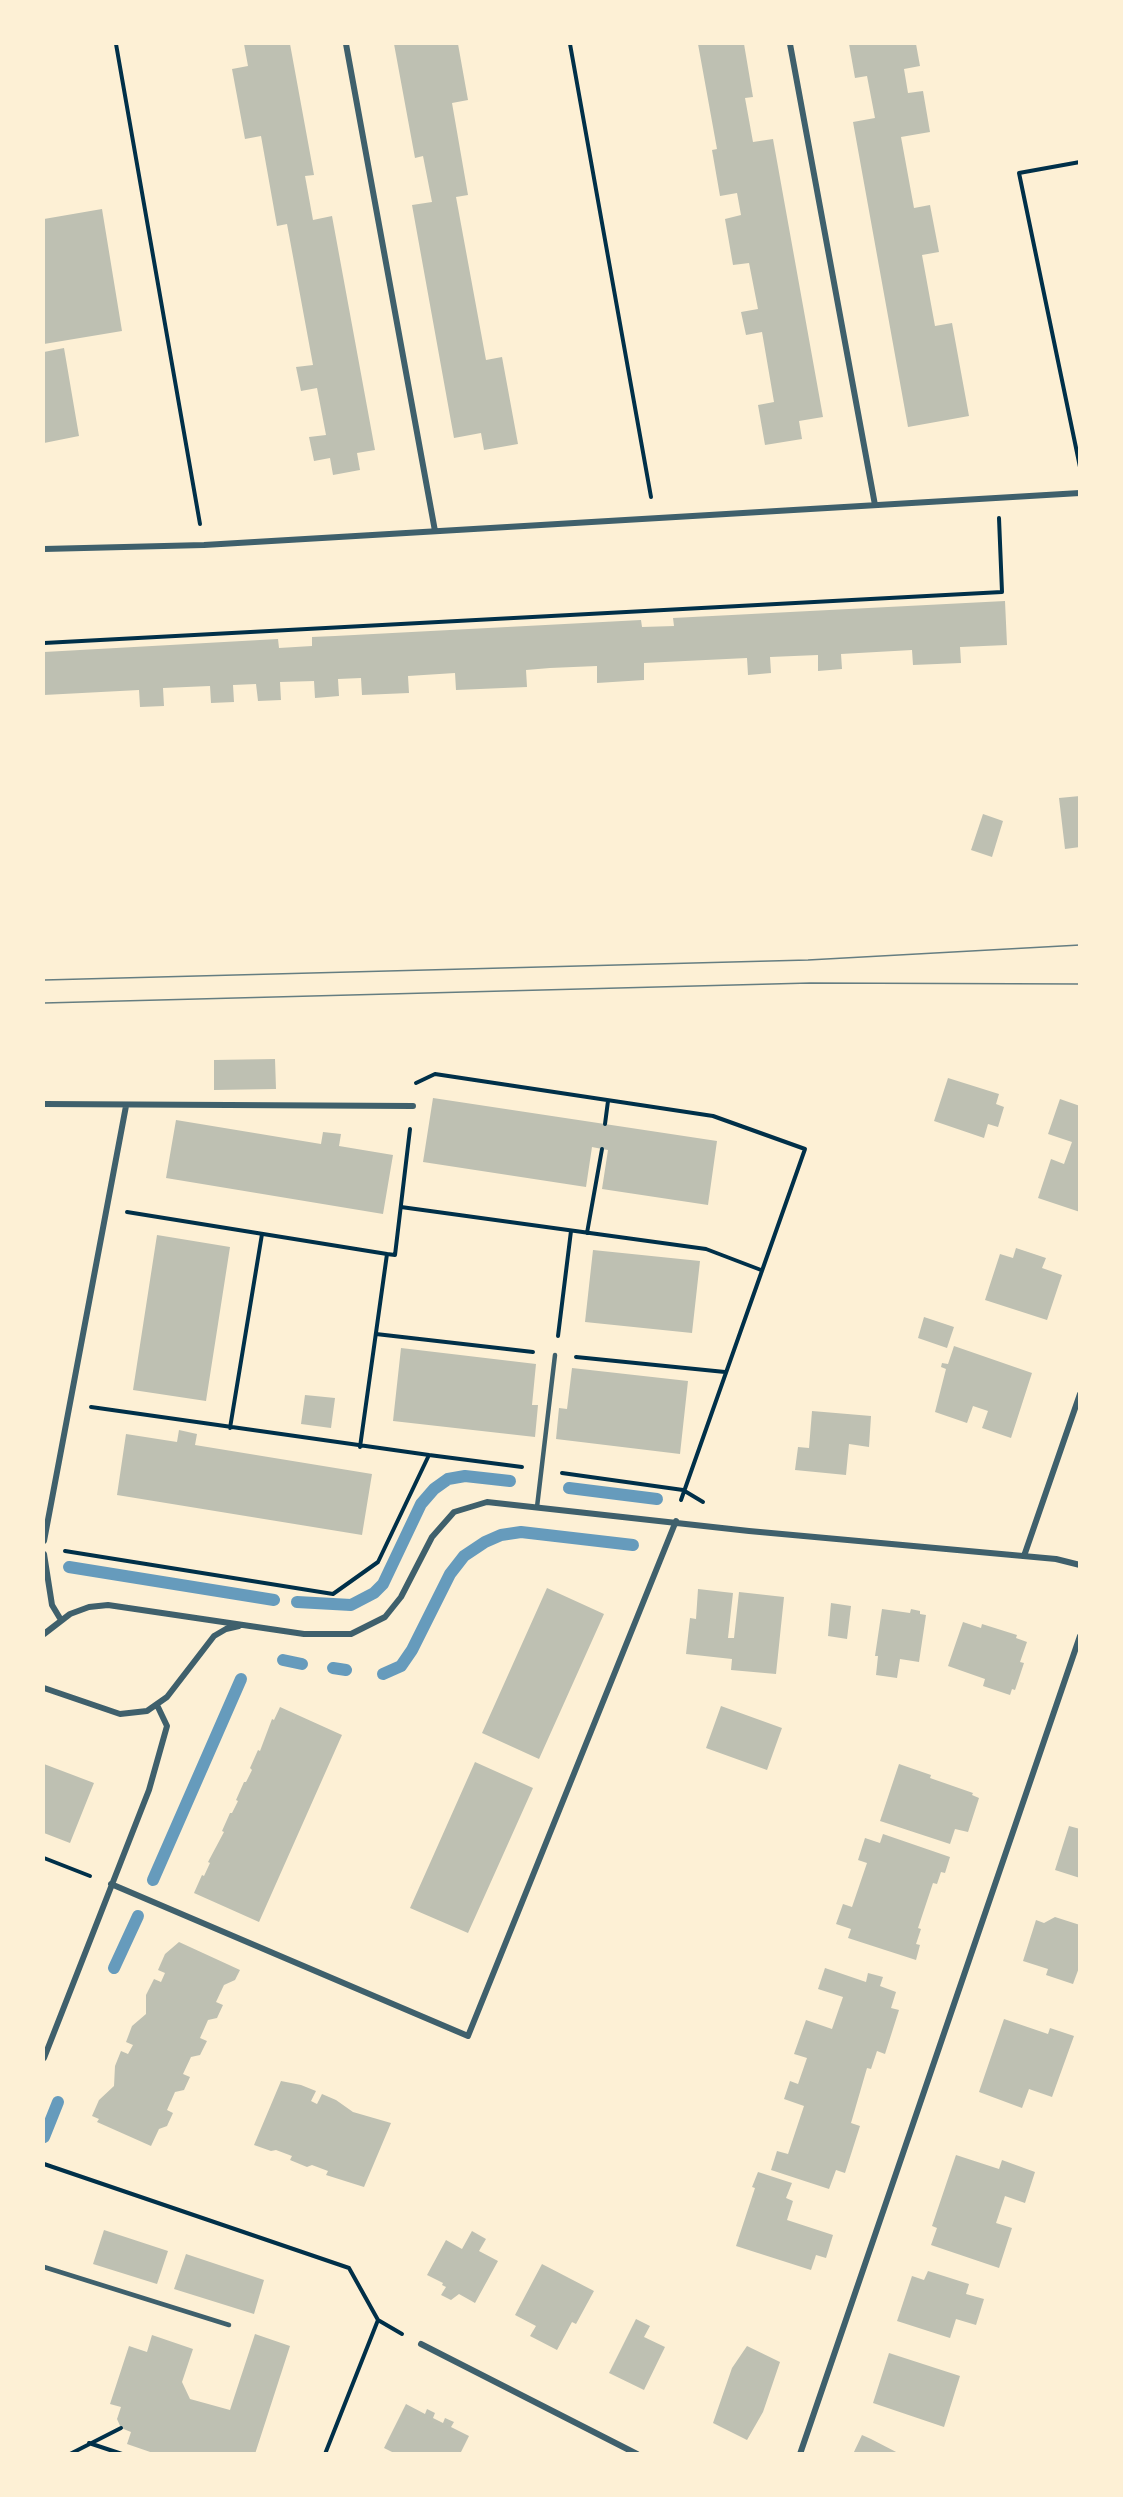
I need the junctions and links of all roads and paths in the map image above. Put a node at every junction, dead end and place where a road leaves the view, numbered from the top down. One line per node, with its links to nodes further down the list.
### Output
1 (116, 44): 12 (path)
2 (346, 44): 11 (street)
3 (570, 44): 10 (path)
4 (790, 44): 9 (street)
5 (1080, 162): 6 (path)
6 (1080, 467)
7 (1080, 493): 8 (street)
8 (998, 498): 9 (street); 14 (path)
9 (875, 505): 10 (street)
10 (655, 518): 11 (street)
11 (435, 531): 12 (street)
12 (204, 545): 13 (street)
13 (44, 549)
14 (44, 643)
15 (608, 1101): 18 (path); 19 (path); 27 (path)
16 (44, 1104): 17 (street)
17 (126, 1106): 18 (street); 22 (street)
18 (413, 1106): 21 (path)
19 (605, 1124)
20 (602, 1149): 24 (path)
21 (401, 1207): 23 (path); 26 (path)
22 (107, 1209): 25 (path); 30 (street)
23 (572, 1230): 24 (path); 28 (path)
24 (587, 1233): 27 (path)
25 (262, 1234): 26 (path); 31 (path)
26 (387, 1254): 32 (path)
27 (761, 1270): 35 (path)
28 (555, 1355): 34 (lane)
29 (1080, 1394): 42 (street)
30 (70, 1403): 31 (path); 39 (street)
31 (230, 1428): 32 (path)
32 (360, 1447): 33 (path)
33 (429, 1455): 34 (path); 40 (path)
34 (540, 1469): 35 (path); 36 (lane)
35 (683, 1490): 37 (path); 38 (path)
36 (537, 1507): 38 (street); 45 (street)
37 (711, 1508)
38 (676, 1521): 42 (street); 51 (street)
39 (44, 1541)
40 (55, 1549)
41 (44, 1554): 44 (street)
42 (1024, 1556): 43 (street)
43 (1080, 1565)
44 (61, 1620): 45 (street); 46 (street)
45 (243, 1626): 49 (street)
46 (44, 1634)
47 (1080, 1636): 63 (street)
48 (44, 1688): 49 (street)
49 (158, 1705): 51 (street)
50 (44, 1858): 51 (path)
51 (111, 1884): 52 (street)
52 (44, 2058)
53 (44, 2164): 61 (path)
54 (44, 2266): 55 (lane)
55 (230, 2325)
56 (421, 2344): 62 (street)
57 (121, 2428): 58 (path)
58 (89, 2443): 59 (path); 60 (path)
59 (70, 2454)
60 (122, 2454)
61 (325, 2454)
62 (637, 2454)
63 (800, 2454)

